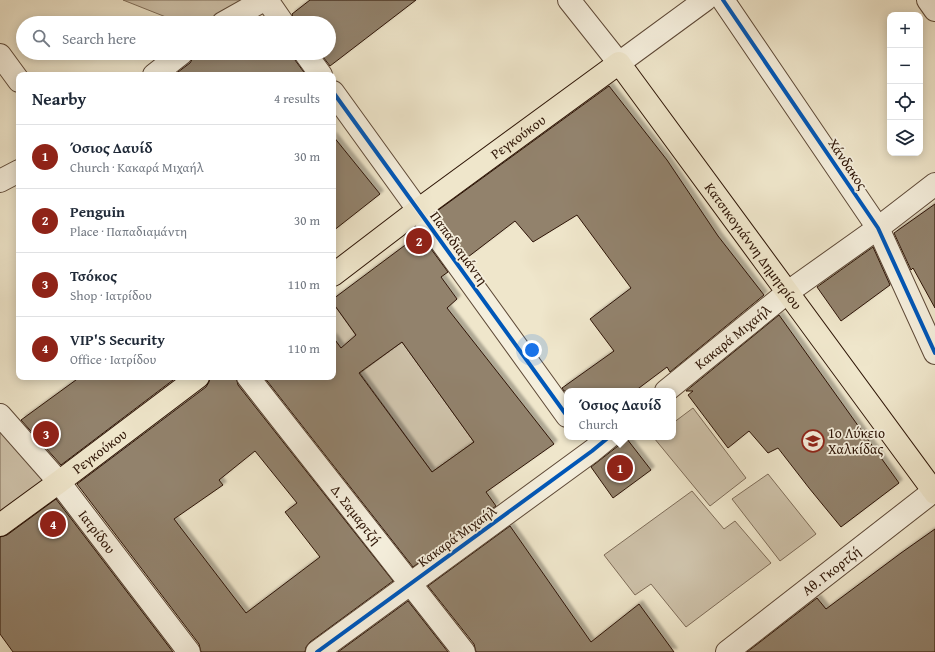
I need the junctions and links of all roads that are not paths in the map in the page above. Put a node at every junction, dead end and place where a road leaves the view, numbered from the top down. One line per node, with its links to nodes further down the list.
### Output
1 (265, 0): 7 (street); 8 (street)
2 (569, 0): 12 (street, Κατσικογιάννη Δημητρίου)
3 (705, 0): 12 (street, Ρεγκούκου)
4 (723, 0): 21 (street, Χάνδακος)
5 (928, 0): 6 (street)
6 (935, 10)
7 (236, 16)
8 (278, 16)
9 (0, 55): 15 (street)
10 (173, 60): 13 (street)
11 (310, 60): 14 (street)
12 (619, 63): 20 (main road, Ρεγκούκου); 23 (main road, Κατσικογιάννη Δημητρίου)
13 (158, 72)
14 (319, 72)
15 (16, 77)
16 (336, 96): 20 (street, Παπαδιαμάντη)
17 (16, 173): 18 (street)
18 (0, 181)
19 (935, 184): 21 (street, Κακαρά Μιχαήλ)
20 (418, 210): 22 (main road, Ρεγκούκου); 28 (street, Παπαδιαμάντη)
21 (878, 228): 23 (street, Κακαρά Μιχαήλ); 24 (street, Χάνδακος)
22 (336, 273)
23 (788, 292): 27 (street, Κακαρά Μιχαήλ); 33 (main road, Κατσικογιάννη Δημητρίου)
24 (935, 353)
25 (194, 380): 32 (main road, Ρεγκούκου)
26 (250, 380): 35 (street, Δ. Σαμαρτζή)
27 (670, 388)
28 (564, 412)
29 (0, 416): 32 (street, Ιατρίδου)
30 (600, 440): 31 (street, Κακαρά Μιχαήλ)
31 (587, 444): 35 (street, Κακαρά Μιχαήλ)
32 (59, 482): 34 (main road, Ρεγκούκου); 37 (street, Ιατρίδου)
33 (935, 491): 36 (street, Αθ. Γκορτζή)
34 (0, 525)
35 (411, 584): 38 (street, Κακαρά Μιχαήλ); 39 (street, Δ. Σαμαρτζή)
36 (749, 645): 40 (street, Αθ. Γκορτζή)
37 (189, 652)
38 (317, 652)
39 (464, 652)
40 (727, 652)

